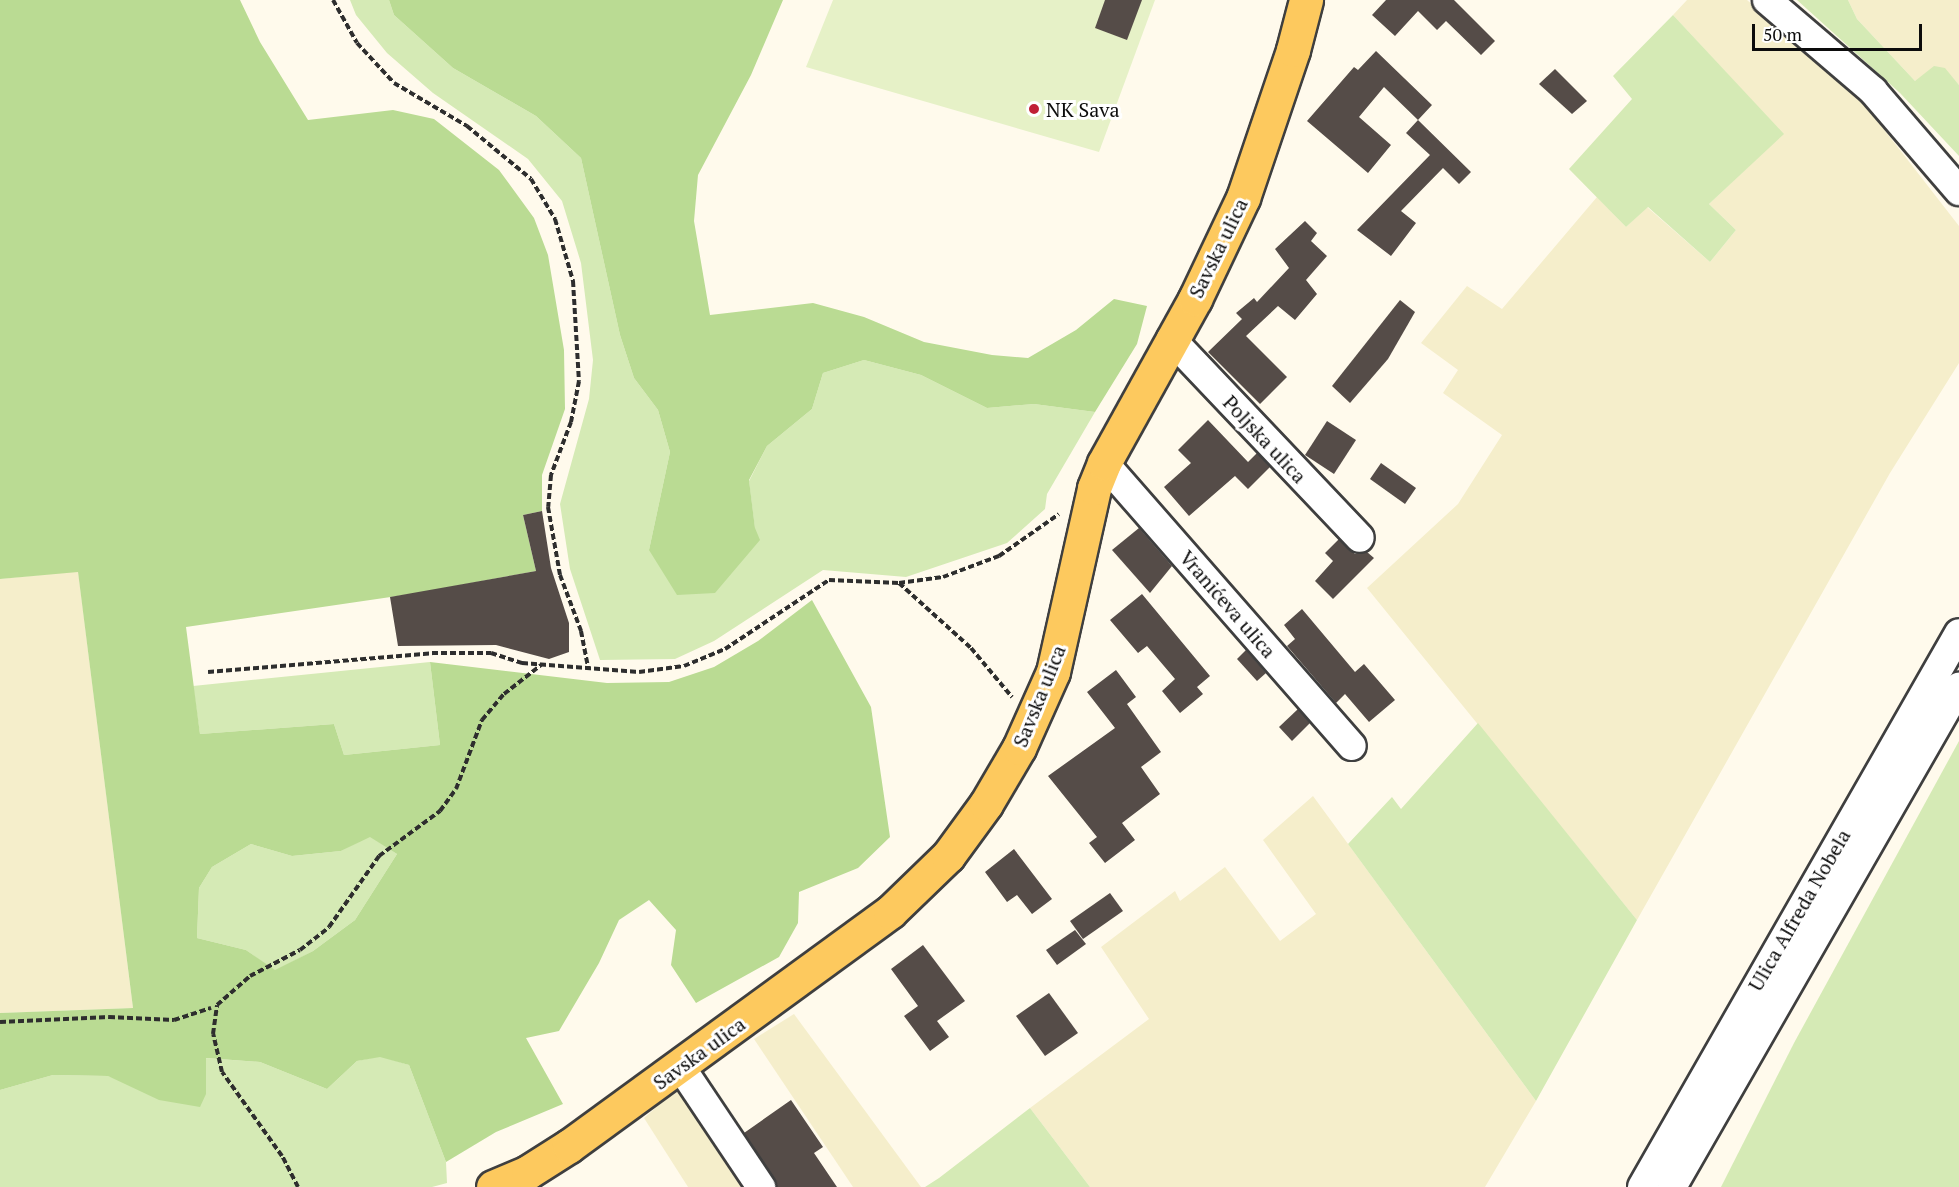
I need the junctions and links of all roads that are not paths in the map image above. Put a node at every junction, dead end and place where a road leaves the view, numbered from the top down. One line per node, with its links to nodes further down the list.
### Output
1 (1306, 0): 4 (main road, Savska ulica)
2 (1767, 0): 3 (street)
3 (1959, 191)
4 (1171, 339): 5 (main road, Savska ulica); 6 (street, Poljska ulica)
5 (1099, 476): 9 (street, Vranićeva ulica); 10 (main road, Savska ulica)
6 (1360, 538)
7 (1959, 633): 13 (street, Ulica Alfreda Nobela)
8 (1959, 687): 14 (street, Ulica Alfreda Nobela)
9 (1352, 746)
10 (680, 1066): 11 (main road, Savska ulica); 12 (street)
11 (493, 1187)
12 (761, 1187)
13 (1642, 1187)
14 (1672, 1187)

